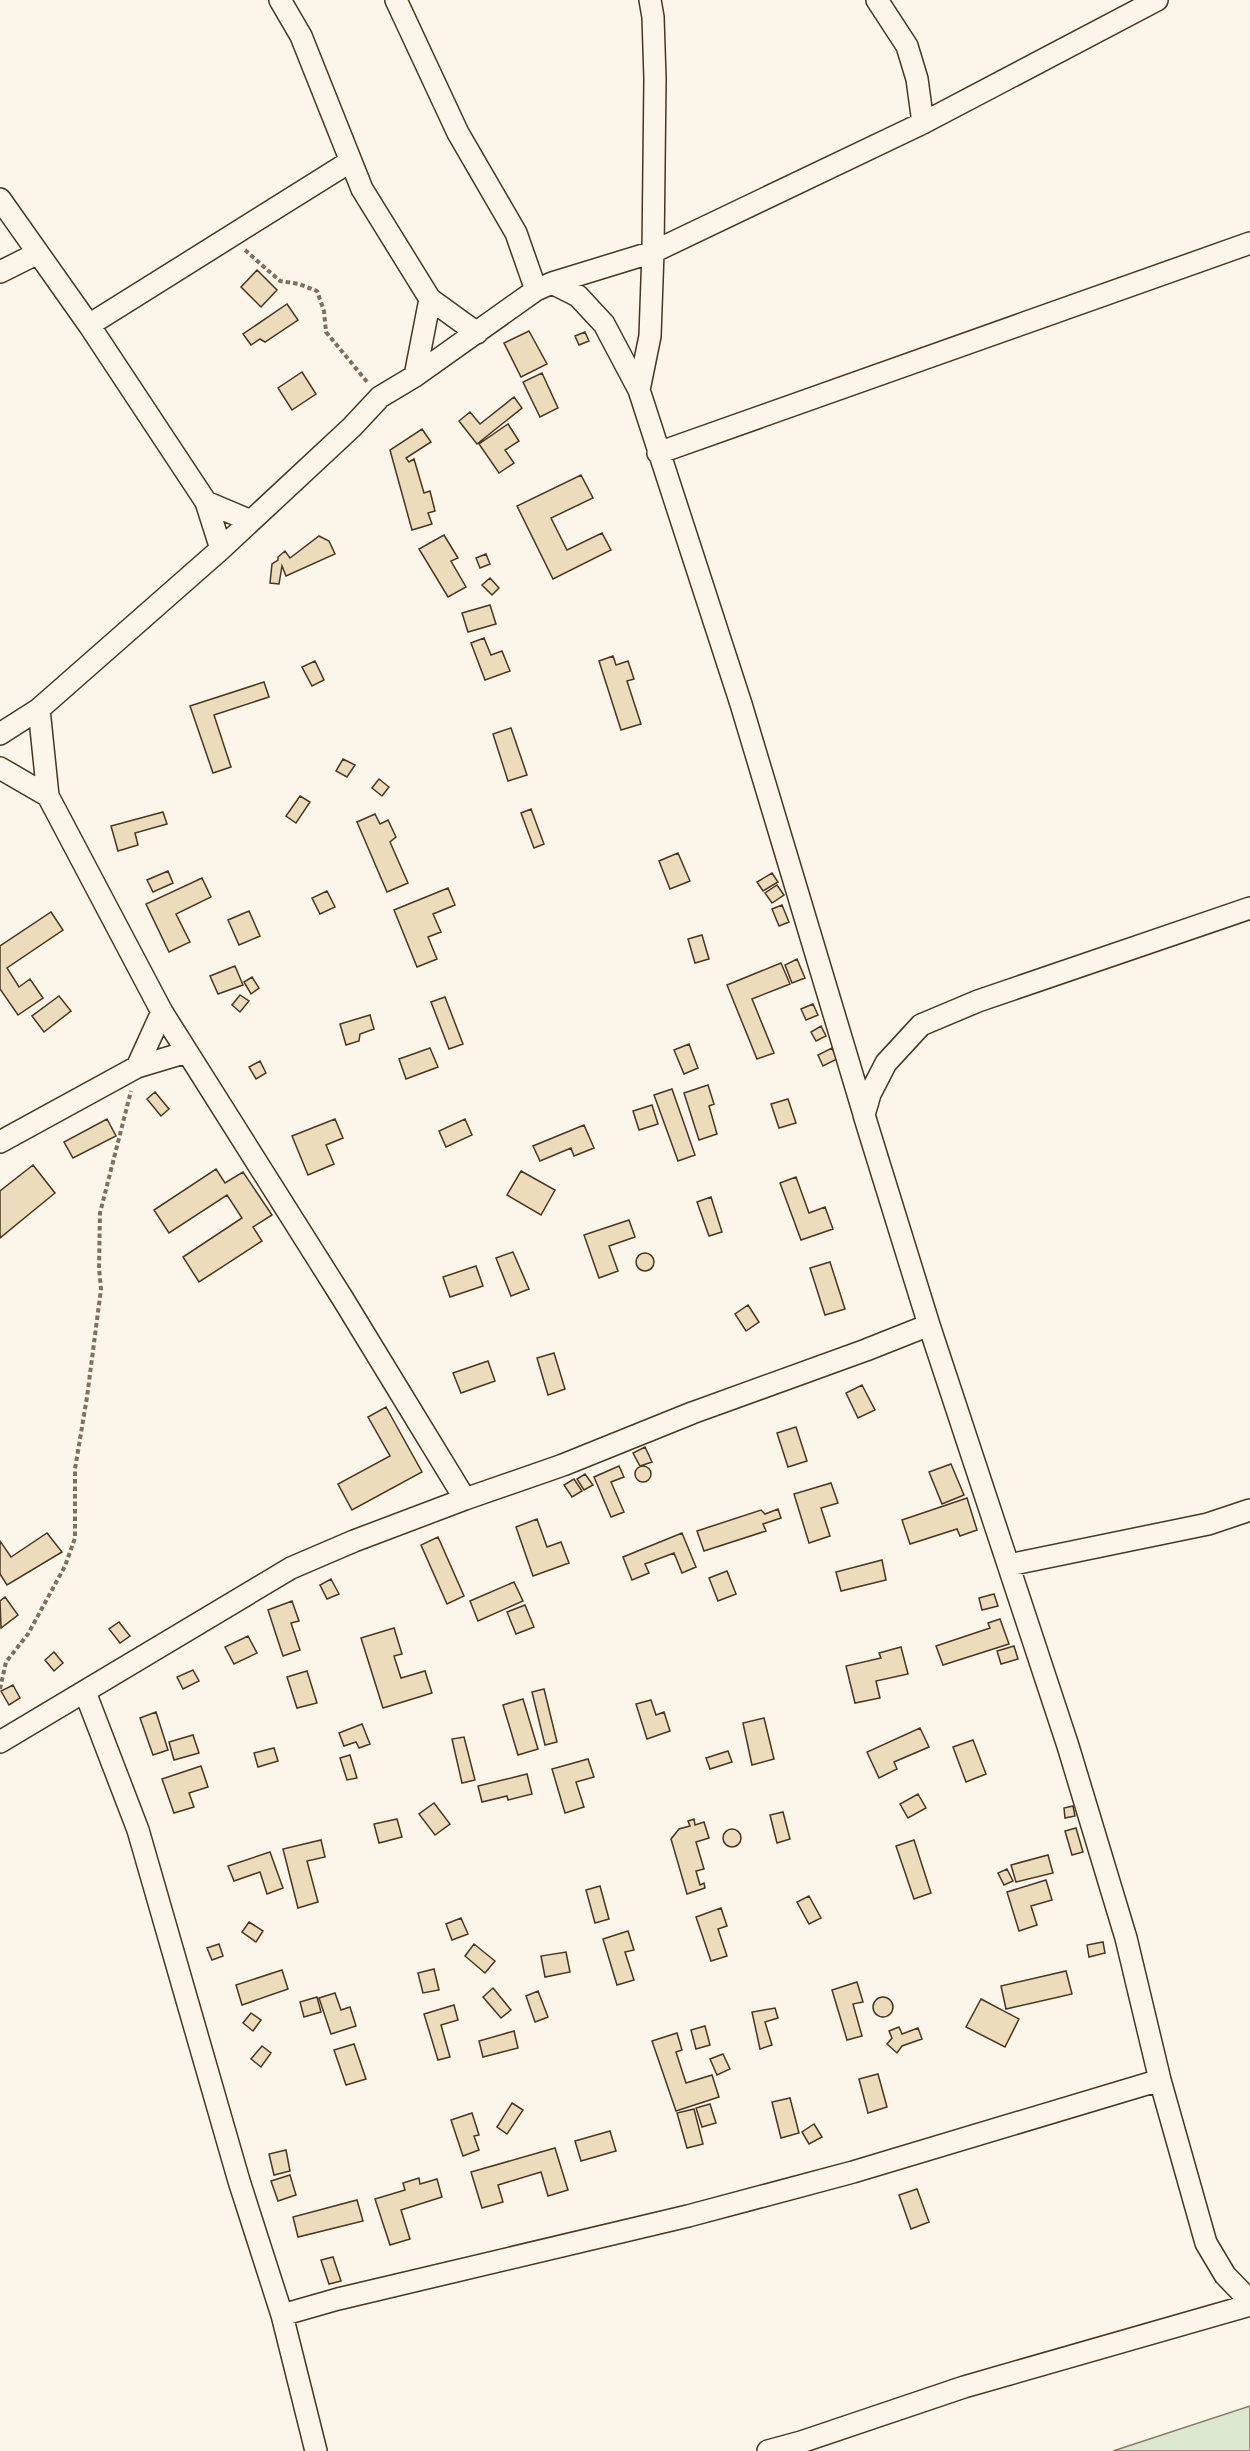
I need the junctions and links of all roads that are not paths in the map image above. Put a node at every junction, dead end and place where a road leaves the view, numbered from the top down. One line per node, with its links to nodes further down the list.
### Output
1 (280, 0): 7 (street)
2 (396, 0): 13 (street)
3 (650, 0): 10 (street)
4 (877, 0): 6 (street)
5 (1157, 0): 6 (street)
6 (923, 123): 10 (street)
7 (351, 161): 14 (street); 15 (street)
8 (0, 199): 11 (street)
9 (1250, 243): 19 (street)
10 (653, 252): 13 (street); 18 (street)
11 (38, 253): 12 (street); 15 (street)
12 (0, 272)
13 (544, 287): 16 (street); 18 (street)
14 (430, 299): 16 (street); 17 (street)
15 (89, 325): 20 (street)
16 (477, 333): 17 (street)
17 (415, 376): 21 (street)
18 (639, 390): 19 (street)
19 (658, 453): 31 (street)
20 (206, 502): 21 (street); 22 (street)
21 (251, 521): 22 (street)
22 (221, 549): 23 (street)
23 (39, 709): 24 (street); 26 (street)
24 (0, 734)
25 (0, 768): 26 (street)
26 (48, 796): 28 (street)
27 (1250, 908): 31 (street)
28 (162, 1012): 29 (street); 30 (street)
29 (187, 1052): 30 (street); 34 (street)
30 (137, 1067): 32 (street)
31 (864, 1115): 33 (street)
32 (0, 1142)
33 (929, 1325): 34 (street); 36 (street)
34 (465, 1499): 37 (street)
35 (1250, 1510): 36 (street)
36 (1008, 1564): 39 (street)
37 (84, 1692): 38 (street); 41 (street)
38 (0, 1742)
39 (1160, 2080): 40 (street); 41 (street)
40 (1250, 2303): 43 (street)
41 (282, 2315): 42 (street)
42 (316, 2451)
43 (768, 2451)

